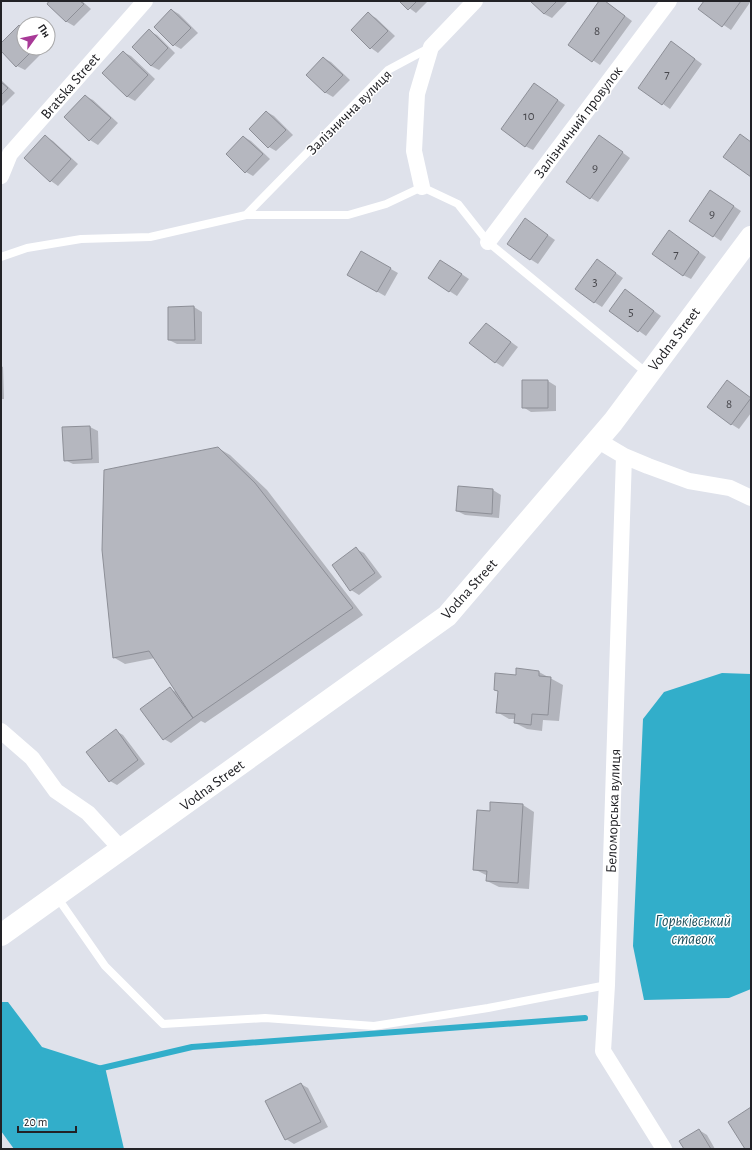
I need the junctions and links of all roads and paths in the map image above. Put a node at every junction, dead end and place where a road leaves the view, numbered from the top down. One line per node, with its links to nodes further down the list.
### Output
1 (145, 1): 5 (street, Bratska Street)
2 (475, 1): 4 (street, Залізнична вулиця)
3 (669, 1): 9 (street, Залізничний провулок)
4 (431, 47): 6 (street); 7 (lane, Залізнична вулиця)
5 (1, 176)
6 (422, 187): 7 (lane); 9 (lane)
7 (246, 214): 10 (lane)
8 (751, 237): 11 (street, Vodna Street)
9 (488, 242): 11 (lane)
10 (1, 257)
11 (648, 374): 12 (street, Vodna Street)
12 (597, 440): 13 (street); 16 (street, Vodna Street)
13 (624, 456): 14 (street); 19 (street, Беломорська вулиця)
14 (751, 498)
15 (1, 731): 16 (street)
16 (122, 850): 17 (street, Vodna Street)
17 (57, 897): 18 (street, Vodna Street); 19 (lane)
18 (1, 935)
19 (607, 985): 20 (street, Беломорська вулиця)
20 (664, 1149)

